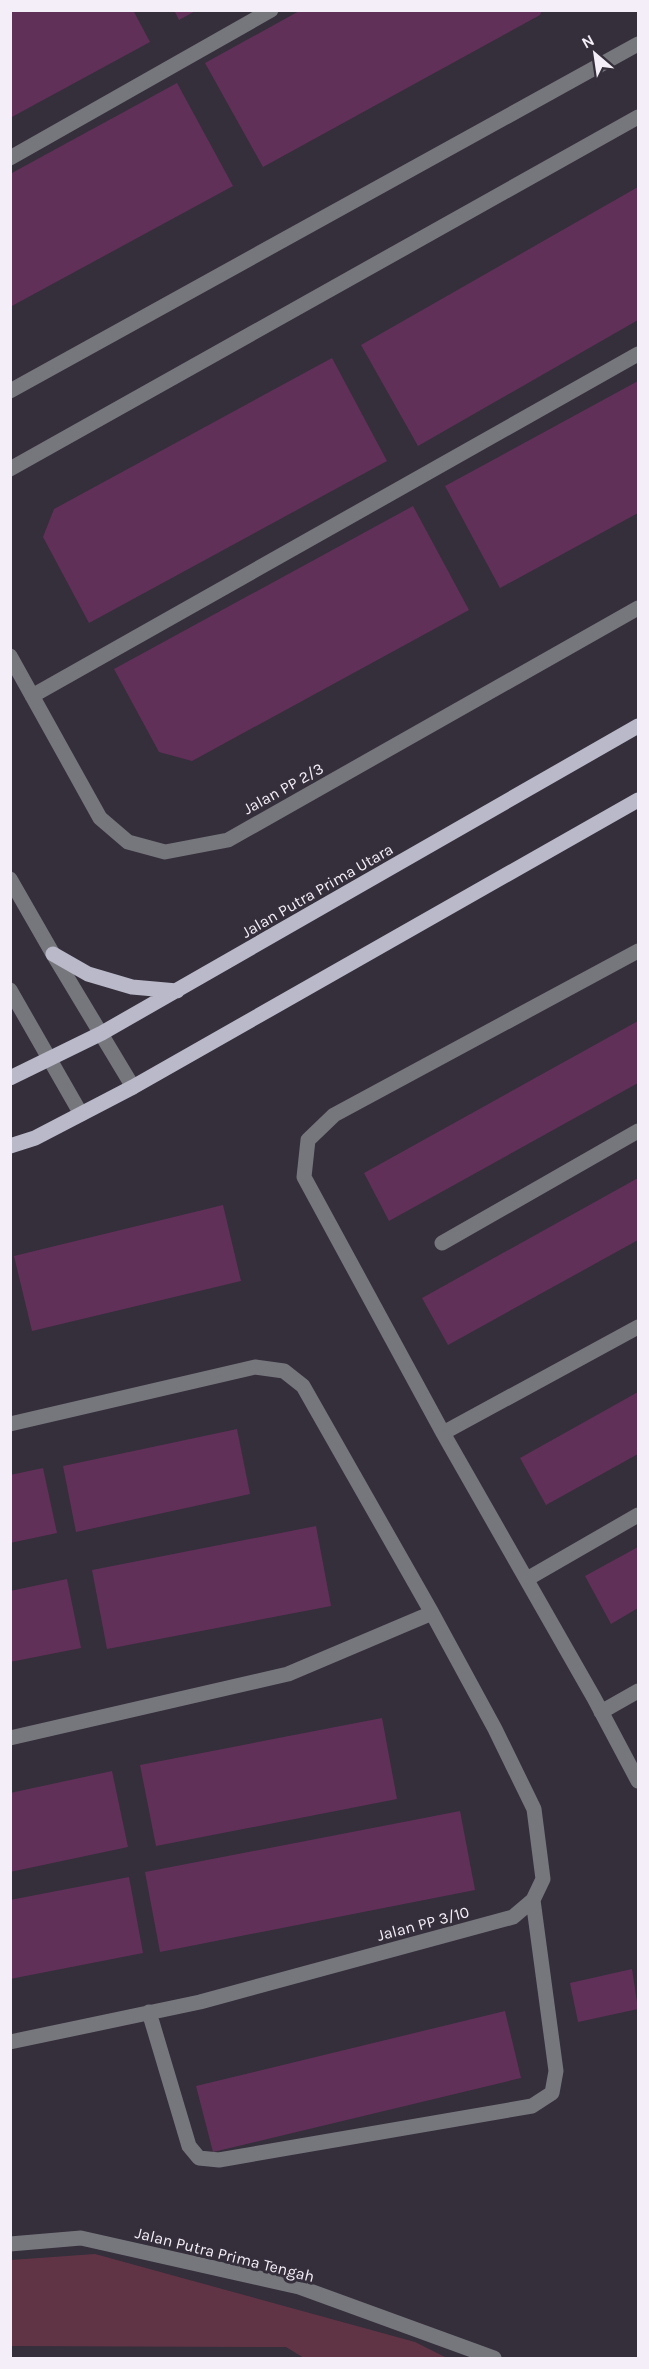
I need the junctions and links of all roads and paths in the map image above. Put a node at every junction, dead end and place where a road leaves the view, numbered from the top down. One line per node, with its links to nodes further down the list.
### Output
1 (271, 10): 4 (street)
2 (639, 44): 6 (street)
3 (639, 117): 7 (street)
4 (10, 158)
5 (639, 354): 10 (street)
6 (10, 391)
7 (10, 469)
8 (639, 608): 10 (street, Jalan PP 2/3)
9 (10, 657): 10 (street, Jalan PP 2/3)
10 (32, 696)
11 (639, 726): 17 (main road, Jalan Putra Prima Utara)
12 (639, 800): 21 (main road)
13 (10, 879): 15 (street)
14 (639, 951): 28 (street)
15 (53, 954): 17 (main road); 18 (street)
16 (10, 990): 19 (street)
17 (177, 991): 18 (main road, Jalan Putra Prima Utara)
18 (102, 1033): 19 (main road, Jalan Putra Prima Utara); 21 (street)
19 (51, 1059): 20 (main road, Jalan Putra Prima Utara); 22 (street)
20 (10, 1078)
21 (133, 1087): 22 (main road)
22 (81, 1114): 24 (main road)
23 (639, 1131): 25 (street)
24 (10, 1146)
25 (442, 1243)
26 (639, 1327): 28 (street)
27 (10, 1424): 31 (street)
28 (443, 1433): 30 (street)
29 (639, 1515): 30 (street)
30 (527, 1579): 33 (street)
31 (432, 1613): 34 (street); 36 (street)
32 (639, 1691): 33 (street)
33 (601, 1712): 35 (street)
34 (10, 1738)
35 (639, 1781)
36 (533, 1900): 37 (street, Jalan PP 3/10); 37 (street)
37 (149, 2012): 38 (street, Jalan PP 3/10)
38 (10, 2042)
39 (10, 2244): 40 (street, Jalan Putra Prima Tengah)
40 (494, 2358)

